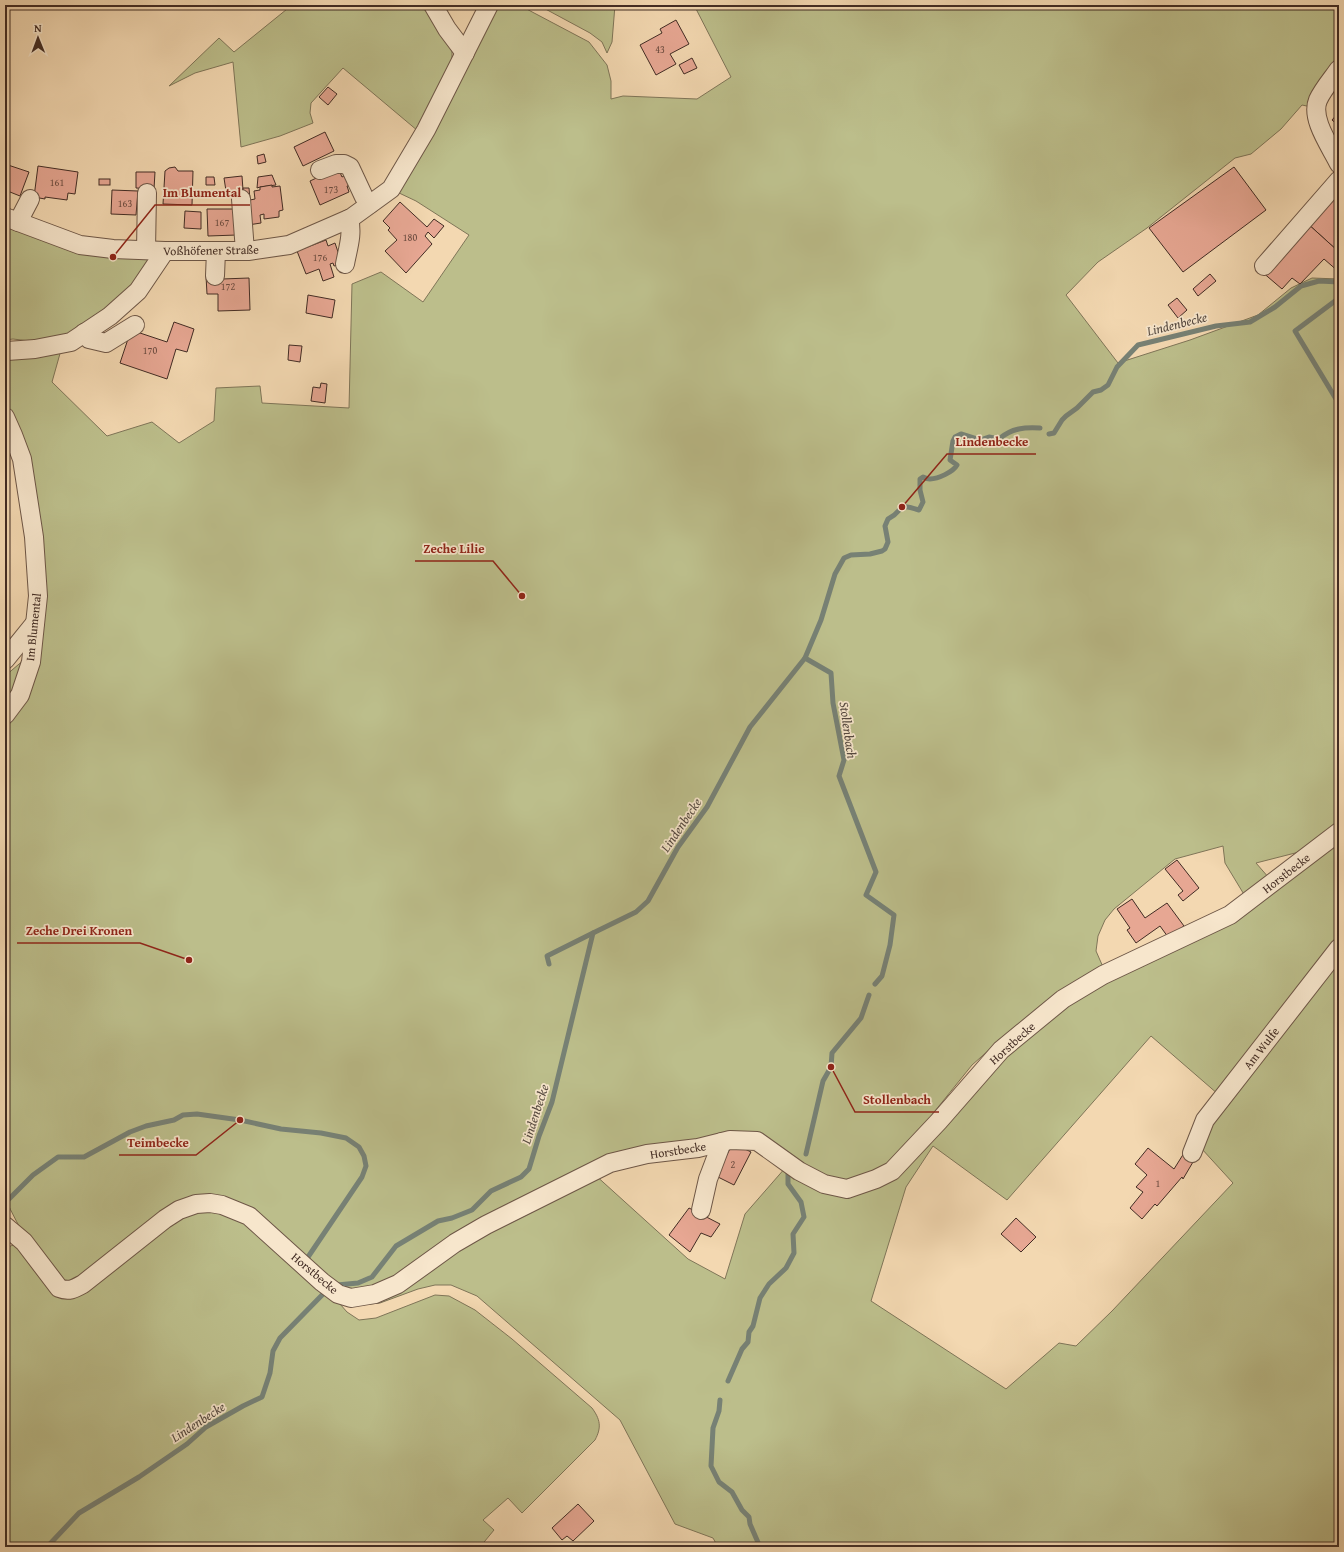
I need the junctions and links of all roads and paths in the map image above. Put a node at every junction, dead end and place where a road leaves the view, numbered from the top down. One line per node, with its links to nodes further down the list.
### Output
1 (433, 5): 3 (street)
2 (488, 5): 3 (street, Voßhöfener Straße)
3 (466, 53): 11 (street, Voßhöfener Straße)
4 (1339, 69): 5 (street)
5 (1339, 164)
6 (320, 170): 11 (street)
7 (1339, 180): 20 (street)
8 (148, 193): 15 (street)
9 (30, 199): 13 (street)
10 (242, 199): 16 (street)
11 (370, 204): 12 (street, Voßhöfener Straße)
12 (349, 219): 16 (street, Voßhöfener Straße); 19 (street)
13 (12, 220): 15 (street, Voßhöfener Straße)
14 (256, 227): 16 (street)
15 (146, 250): 17 (street, Voßhöfener Straße)
16 (252, 250): 18 (street, Voßhöfener Straße)
17 (165, 251): 18 (street, Voßhöfener Straße); 23 (street)
18 (216, 251): 21 (street)
19 (345, 264)
20 (1264, 266)
21 (216, 276)
22 (135, 325): 23 (street)
23 (84, 333): 24 (street)
24 (5, 352)
25 (5, 417): 26 (street, Im Blumental)
26 (35, 623): 27 (street); 28 (street, Im Blumental)
27 (5, 660)
28 (5, 715)
29 (1339, 832): 31 (street, Horstbecke)
30 (1339, 948): 32 (street, Am Wulfe)
31 (722, 1142): 33 (street); 34 (street, Horstbecke)
32 (1192, 1153)
33 (700, 1210)
34 (5, 1226)

